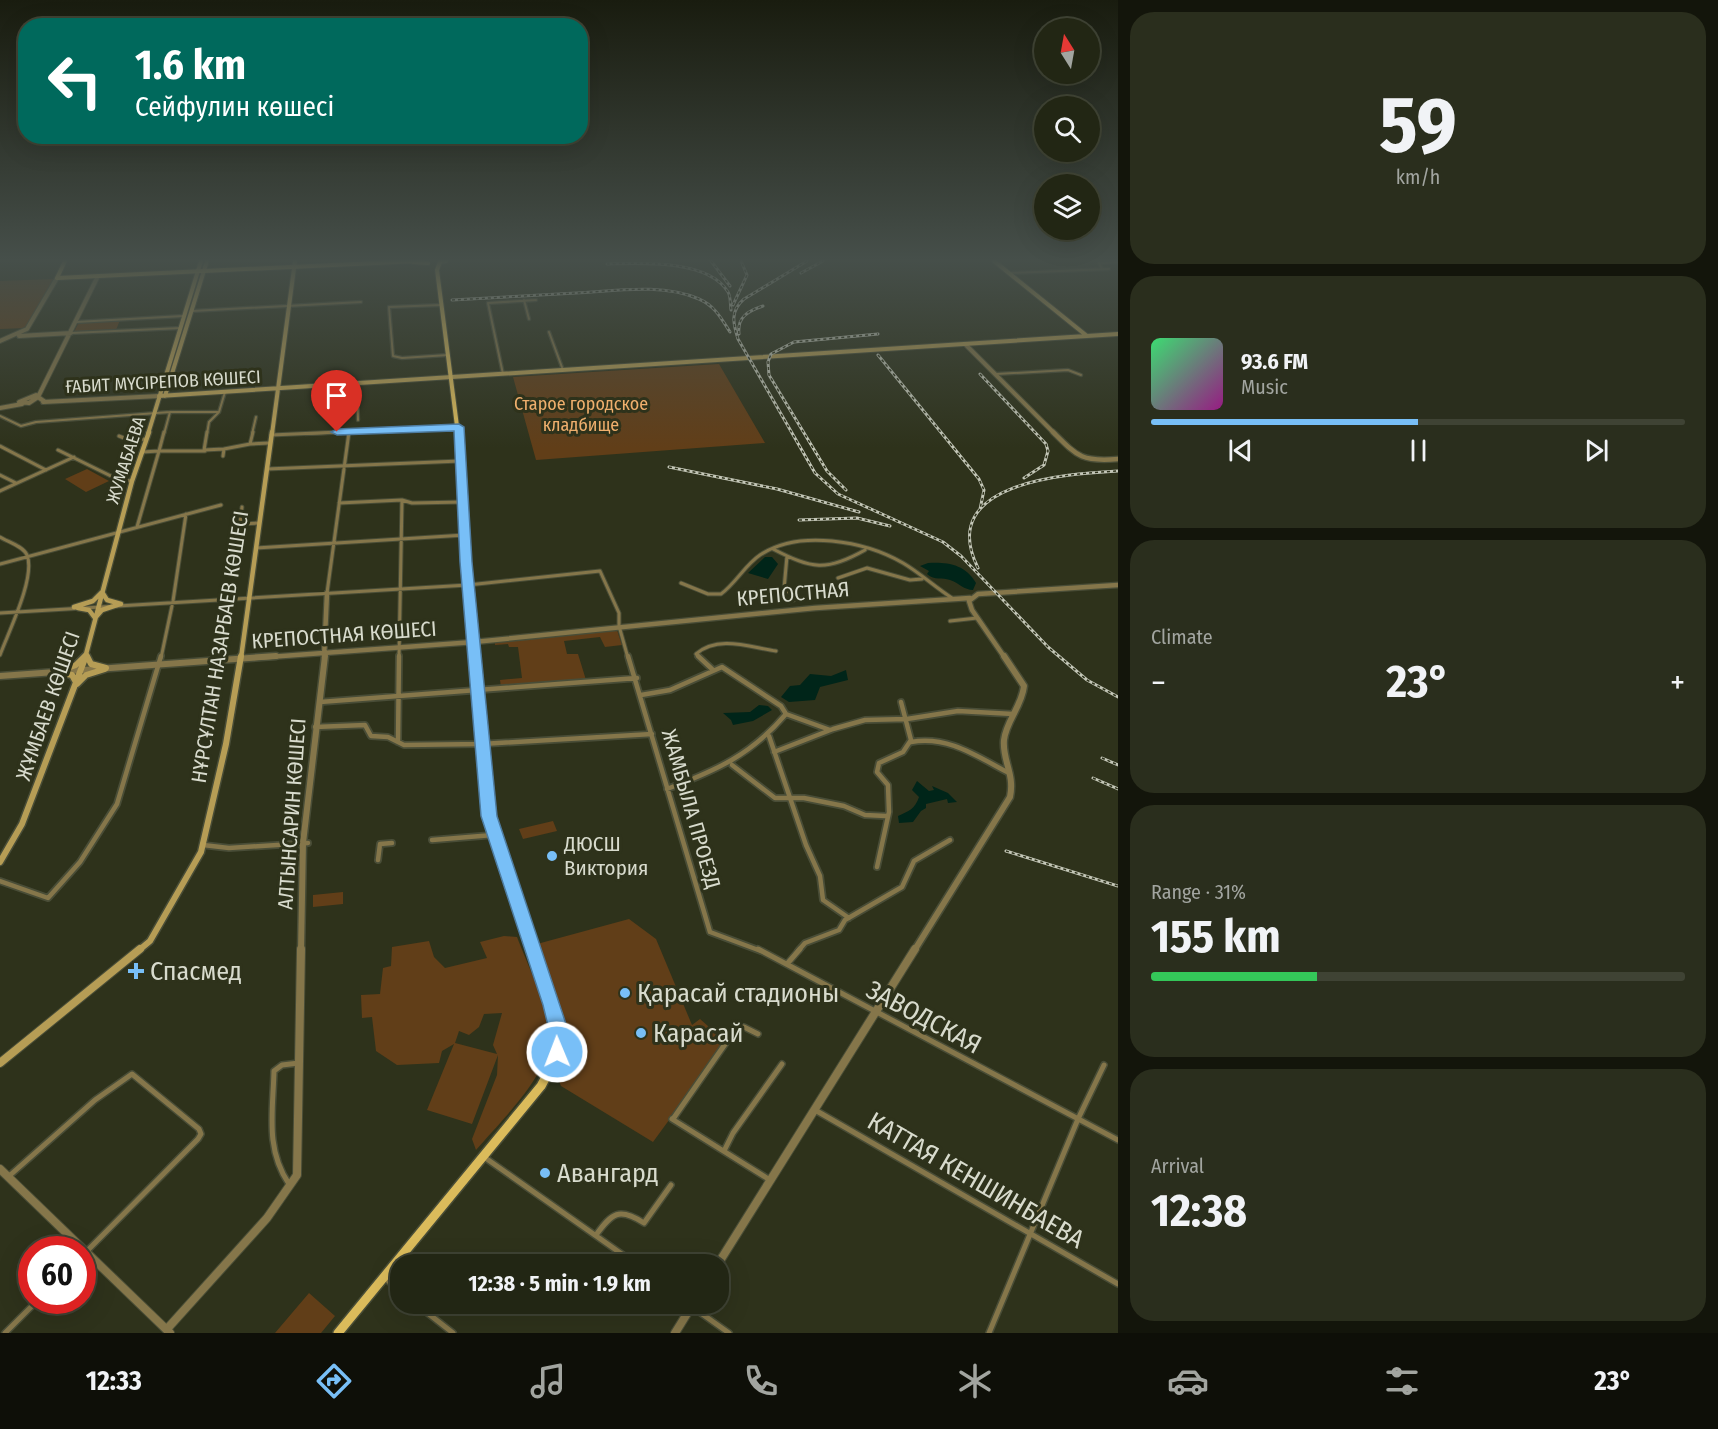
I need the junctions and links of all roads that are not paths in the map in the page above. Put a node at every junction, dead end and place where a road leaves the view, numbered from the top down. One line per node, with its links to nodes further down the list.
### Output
1 (31, 323): 14 (street)
2 (75, 323): 13 (street)
3 (181, 323): 10 (main road, ЖУМАБАЕВА)
4 (189, 323): 11 (main road)
5 (286, 323): 28 (main road, НҰРСҰЛТАН НАЗАРБАЕВ КӨШЕСІ)
6 (390, 323): 19 (street)
7 (444, 323): 19 (main road)
8 (492, 323): 21 (street)
9 (1071, 323): 16 (main road)
10 (179, 328): 11 (street); 13 (street); 31 (main road, ЖУМАБАЕВА)
11 (188, 328): 30 (main road)
12 (549, 332): 20 (street)
13 (71, 333): 14 (street); 26 (street)
14 (25, 334): 17 (street)
15 (1118, 334): 16 (main road)
16 (1087, 336): 18 (main road)
17 (0, 342)
18 (965, 344): 20 (main road); 22 (street)
19 (448, 355): 24 (main road)
20 (563, 370): 21 (main road)
21 (503, 374): 24 (main road)
22 (996, 374): 23 (street); 58 (street)
23 (1081, 375)
24 (452, 377): 25 (main road); 43 (main road)
25 (357, 383): 27 (main road); 42 (street)
26 (46, 385): 32 (street); 33 (street)
27 (326, 385): 28 (main road)
28 (276, 388): 29 (main road, ҒАБИТ МҮСІРЕПОВ КӨШЕСІ); 45 (main road, НҰРСҰЛТАН НАЗАРБАЕВ КӨШЕСІ)
29 (225, 392): 30 (main road, ҒАБИТ МҮСІРЕПОВ КӨШЕСІ); 38 (street)
30 (166, 394): 31 (main road, ҒАБИТ МҮСІРЕПОВ КӨШЕСІ); 35 (main road)
31 (159, 396): 34 (street, ҒАБИТ МҮСІРЕПОВ КӨШЕСІ); 35 (main road, ЖУМАБАЕВА)
32 (38, 398): 33 (street); 34 (street)
33 (25, 400): 34 (street, ҒАБИТ МҮСІРЕПОВ КӨШЕСІ); 36 (street)
34 (45, 402)
35 (158, 405): 39 (main road, ЖУМАБАЕВА)
36 (0, 408)
37 (171, 412): 38 (street); 39 (street); 53 (street)
38 (219, 412): 55 (street)
39 (156, 413): 40 (street); 47 (main road, ЖУМАБАЕВА)
40 (0, 416)
41 (256, 417): 49 (street)
42 (358, 420)
43 (459, 427): 44 (street); 59 (main road)
44 (349, 432): 45 (street); 60 (street, АЛТЫНСАРИН КӨШЕСІ)
45 (270, 435): 48 (main road, НҰРСҰЛТАН НАЗАРБАЕВ КӨШЕСІ)
46 (119, 436): 47 (street)
47 (146, 439): 54 (main road, ЖУМАБАЕВА)
48 (269, 443): 49 (street); 61 (main road, НҰРСҰЛТАН НАЗАРБАЕВ КӨШЕСІ)
49 (250, 444): 51 (street)
50 (0, 446): 62 (street)
51 (224, 449): 55 (street); 56 (street)
52 (58, 450): 57 (street)
53 (159, 451): 54 (street); 55 (street); 74 (street)
54 (142, 452): 64 (main road, ЖУМАБАЕВА)
55 (205, 452)
56 (223, 456)
57 (74, 457): 62 (street); 64 (street)
58 (1118, 459)
59 (461, 461): 60 (street); 68 (main road)
60 (344, 464): 61 (street); 69 (street, АЛТЫНСАРИН КӨШЕСІ)
61 (265, 469): 73 (main road, НҰРСҰЛТАН НАЗАРБАЕВ КӨШЕСІ)
62 (46, 470): 65 (street)
63 (0, 475): 65 (street)
64 (132, 481): 75 (main road, ЖУМАБАЕВА)
65 (16, 484): 66 (street)
66 (0, 491)
67 (402, 500): 68 (street); 69 (street); 78 (street)
68 (463, 502): 76 (main road)
69 (339, 503): 79 (street, АЛТЫНСАРИН КӨШЕСІ)
70 (221, 505): 72 (street)
71 (242, 507): 73 (street)
72 (186, 514): 74 (street); 97 (street)
73 (259, 523): 80 (main road, НҰРСҰЛТАН НАЗАРБАЕВ КӨШЕСІ)
74 (137, 527): 75 (street)
75 (118, 532): 83 (street); 92 (main road, ЖҰМБАЕВ КӨШЕСІ)
76 (465, 534): 78 (street); 89 (main road)
77 (0, 537): 83 (street)
78 (402, 538): 79 (street); 91 (street)
79 (334, 543): 80 (street); 93 (street, АЛТЫНСАРИН КӨШЕСІ)
80 (256, 548): 94 (main road, НҰРСҰЛТАН НАЗАРБАЕВ КӨШЕСІ)
81 (773, 549): 82 (street); 84 (street); 88 (street)
82 (866, 549): 84 (street); 87 (street)
83 (28, 556): 85 (street); 102 (street)
84 (787, 556): 98 (street)
85 (0, 564)
86 (838, 578): 87 (street)
87 (923, 579): 96 (street)
88 (681, 583)
89 (468, 585): 91 (street); 107 (street, ЖАМБЫЛА ПРОЕЗД); 108 (main road)
90 (1118, 585): 95 (street, КРЕПОСТНАЯ)
91 (401, 589): 93 (street); 109 (street)
92 (102, 592): 99 (main road); 100 (main road, ЖҰМБАЕВ КӨШЕСІ); 101 (main road)
93 (327, 593): 94 (street); 111 (street, АЛТЫНСАРИН КӨШЕСІ)
94 (250, 597): 97 (street); 114 (main road, НҰРСҰЛТАН НАЗАРБАЕВ КӨШЕСІ)
95 (970, 598): 96 (street, КРЕПОСТНАЯ); 105 (street)
96 (953, 599): 107 (street, КРЕПОСТНАЯ)
97 (173, 601): 99 (street); 115 (street)
98 (789, 602)
99 (121, 604): 100 (street); 104 (main road)
100 (98, 605): 101 (street); 104 (main road, ЖҰМБАЕВ КӨШЕСІ)
101 (74, 607): 102 (street); 104 (main road)
102 (16, 612): 103 (street); 112 (street)
103 (0, 613)
104 (95, 618): 113 (main road, ЖҰМБАЕВ КӨШЕСІ)
105 (977, 618): 106 (street); 129 (street)
106 (950, 621)
107 (619, 626): 108 (street, КРЕПОСТНАЯ КӨШЕСІ); 121 (street, ЖАМБЫЛА ПРОЕЗД)
108 (474, 642): 109 (street, КРЕПОСТНАЯ КӨШЕСІ); 123 (main road)
109 (400, 647): 111 (street, КРЕПОСТНАЯ КӨШЕСІ); 125 (street)
110 (776, 651): 117 (street)
111 (325, 653): 114 (street, КРЕПОСТНАЯ КӨШЕСІ); 127 (street, АЛТЫНСАРИН КӨШЕСІ)
112 (0, 655)
113 (86, 655): 116 (main road); 118 (main road, ЖҰМБАЕВ КӨШЕСІ); 119 (main road)
114 (241, 659): 115 (street, КРЕПОСТНАЯ КӨШЕСІ); 149 (main road, НҰРСҰЛТАН НАЗАРБАЕВ КӨШЕСІ)
115 (159, 665): 116 (street, КРЕПОСТНАЯ КӨШЕСІ); 153 (street)
116 (106, 669): 118 (street, КРЕПОСТНАЯ КӨШЕСІ); 122 (main road)
117 (713, 669): 124 (street); 128 (street)
118 (82, 670): 119 (street, КРЕПОСТНАЯ КӨШЕСІ); 122 (main road, ЖҰМБАЕВ КӨШЕСІ)
119 (56, 672): 120 (street, КРЕПОСТНАЯ КӨШЕСІ); 122 (main road)
120 (0, 676)
121 (636, 678): 123 (street); 124 (street, ЖАМБЫЛА ПРОЕЗД)
122 (77, 684): 150 (main road, ЖҰМБАЕВ КӨШЕСІ)
123 (478, 692): 125 (street); 137 (main road)
124 (641, 695): 133 (street, ЖАМБЫЛА ПРОЕЗД)
125 (399, 697): 127 (street); 136 (street)
126 (901, 702): 130 (street)
127 (318, 703): 131 (street, АЛТЫНСАРИН КӨШЕСІ)
128 (786, 714): 132 (street); 134 (street)
129 (1016, 714): 130 (street); 140 (street)
130 (907, 719): 132 (street); 135 (street)
131 (315, 727): 136 (street); 147 (street, АЛТЫНСАРИН КӨШЕСІ)
132 (830, 730): 138 (street)
133 (652, 734): 137 (street); 141 (street, ЖАМБЫЛА ПРОЕЗД)
134 (769, 736): 138 (street); 139 (street)
135 (911, 742): 140 (street); 143 (street)
136 (398, 743): 137 (street)
137 (482, 744): 144 (main road)
138 (774, 753): 142 (street)
139 (732, 765): 141 (street); 142 (street)
140 (1013, 774): 157 (street)
141 (667, 789): 155 (street, ЖАМБЫЛА ПРОЕЗД)
142 (790, 799): 143 (street); 154 (street)
143 (886, 816): 152 (street)
144 (493, 835): 145 (street); 167 (main road)
145 (432, 840)
146 (950, 840): 154 (street)
147 (305, 843): 149 (street); 160 (street, АЛТЫНСАРИН КӨШЕСІ)
148 (392, 843): 151 (street)
149 (203, 845): 159 (main road, НҰРСҰЛТАН НАЗАРБАЕВ КӨШЕСІ)
150 (0, 860)
151 (378, 860)
152 (878, 867)
153 (0, 881)
154 (849, 918): 156 (street)
155 (710, 932): 156 (street, ЗАВОДСКАЯ)
156 (787, 964): 157 (street, ЗАВОДСКАЯ)
157 (874, 1013): 163 (street); 164 (street, ЗАВОДСКАЯ)
158 (758, 1034): 166 (street)
159 (0, 1063)
160 (301, 1063): 172 (street, АЛТЫНСАРИН КӨШЕСІ); 172 (street)
161 (782, 1064): 166 (street)
162 (1104, 1065): 164 (street)
163 (814, 1110): 170 (street); 173 (street, КАТТАЯ КЕНШИНБАЕВА)
164 (1078, 1119): 165 (street, ЗАВОДСКАЯ); 173 (street)
165 (1118, 1140)
166 (724, 1151): 170 (street)
167 (484, 1157): 174 (street); 180 (main road)
168 (0, 1169): 169 (street)
169 (9, 1177): 175 (street); 176 (street)
170 (771, 1180): 178 (street)
171 (671, 1185): 174 (street)
172 (291, 1187): 187 (street, АЛТЫНСАРИН КӨШЕСІ)
173 (1029, 1234): 182 (street, КАТТАЯ КЕНШИНБАЕВА); 193 (street)
174 (596, 1235): 177 (street)
175 (67, 1236)
176 (96, 1241)
177 (622, 1254)
178 (724, 1254)
179 (96, 1264): 187 (street)
180 (384, 1277): 181 (street); 189 (main road)
181 (390, 1282)
182 (1118, 1284)
183 (24, 1314): 188 (street)
184 (429, 1314): 190 (street)
185 (685, 1314): 191 (street)
186 (704, 1314): 192 (street)
187 (168, 1331)
188 (5, 1333)
189 (338, 1333)
190 (453, 1333)
191 (675, 1333)
192 (729, 1333)
193 (988, 1333)

